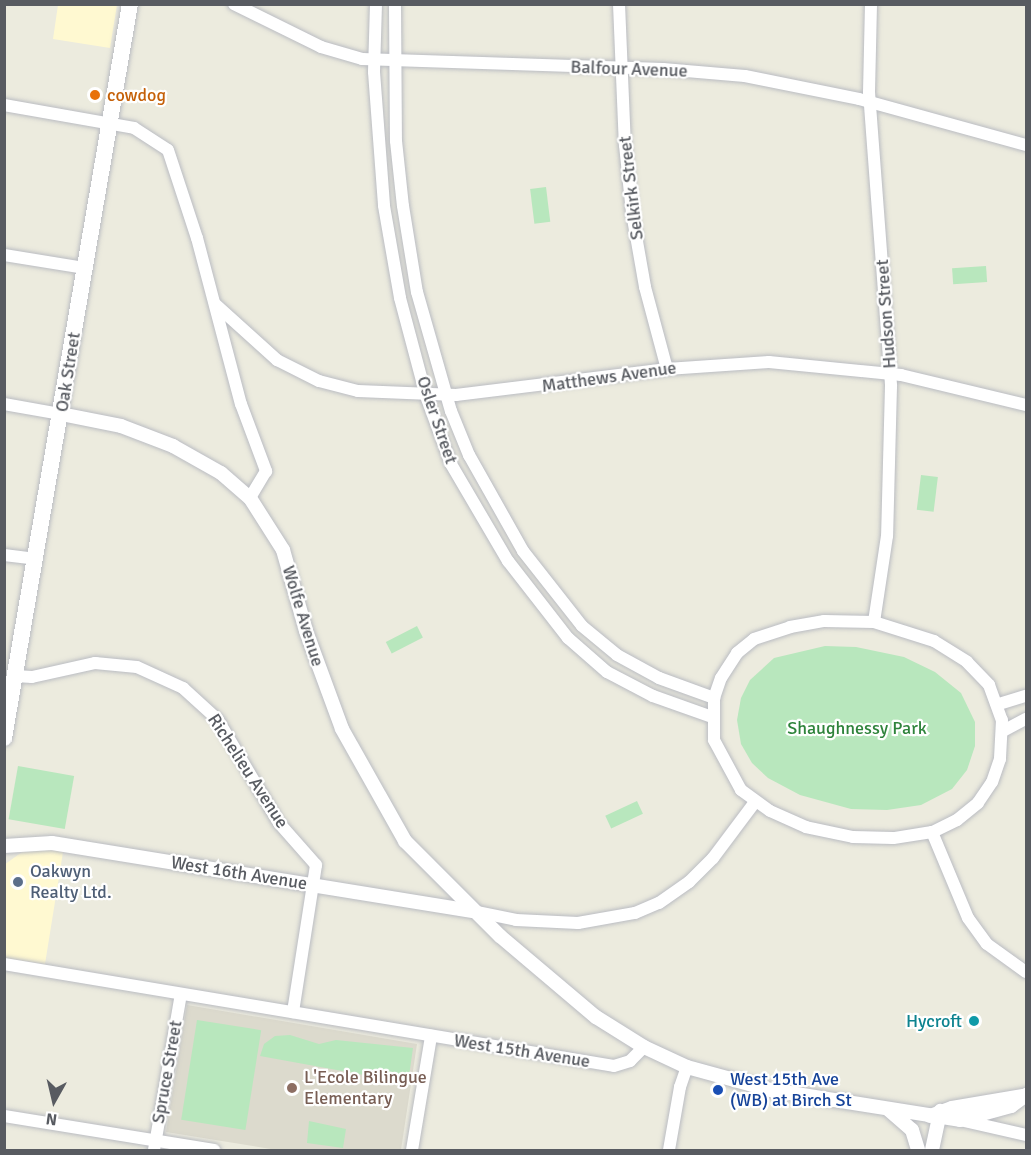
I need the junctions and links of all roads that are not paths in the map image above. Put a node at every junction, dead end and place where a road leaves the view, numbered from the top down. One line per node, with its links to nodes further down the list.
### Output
1 (130, 4): 12 (main road, Oak Street)
2 (234, 4): 7 (street, Balfour Avenue)
3 (376, 4): 7 (street, Osler Street)
4 (395, 4): 8 (street, Osler Street)
5 (619, 4): 9 (street, Selkirk Street)
6 (871, 4): 10 (street, Hudson Street)
7 (375, 60): 8 (street, Balfour Avenue); 20 (street, Osler Street)
8 (394, 62): 9 (street, Balfour Avenue); 19 (street, Osler Street)
9 (620, 68): 10 (street, Balfour Avenue); 17 (street, Selkirk Street)
10 (870, 102): 13 (street, Balfour Avenue); 18 (street, Hudson Street)
11 (4, 105): 12 (street)
12 (109, 123): 15 (main road, Oak Street); 16 (street)
13 (1026, 145)
14 (4, 255): 15 (street)
15 (84, 268): 23 (main road, Oak Street)
16 (215, 304): 20 (street, Matthews Avenue); 24 (street)
17 (667, 369): 18 (street, Matthews Avenue); 19 (street, Matthews Avenue)
18 (891, 373): 22 (street, Matthews Avenue); 27 (street, Hudson Street)
19 (447, 395): 20 (street, Matthews Avenue); 30 (street, Osler Street)
20 (426, 396): 33 (street, Osler Street)
21 (4, 404): 23 (street)
22 (1026, 405)
23 (61, 414): 24 (street, Wolfe Avenue); 26 (main road, Oak Street)
24 (250, 498): 41 (street, Wolfe Avenue)
25 (4, 555): 26 (street)
26 (36, 560): 28 (main road, Oak Street)
27 (874, 622): 30 (street); 31 (street)
28 (15, 676): 32 (main road, Oak Street); 40 (street, Richelieu Avenue)
29 (1026, 696): 31 (street)
30 (714, 698): 33 (street)
31 (999, 704): 35 (street)
32 (7, 705): 36 (main road, Oak Street)
33 (712, 717): 37 (street)
34 (1026, 719): 35 (street)
35 (1003, 731): 38 (street)
36 (4, 738)
37 (755, 802): 38 (street); 41 (street)
38 (932, 832): 43 (street)
39 (4, 846): 40 (street, West 16th Avenue)
40 (314, 885): 41 (street, West 16th Avenue); 45 (street, Richelieu Avenue)
41 (473, 911): 47 (street, Wolfe Avenue)
42 (4, 964): 44 (street, West 15th Avenue)
43 (1026, 972)
44 (181, 994): 45 (street, West 15th Avenue); 55 (street, Spruce Street)
45 (293, 1012): 46 (street, West 15th Avenue)
46 (431, 1036): 47 (street, West 15th Avenue); 57 (street)
47 (644, 1047): 48 (street)
48 (687, 1067): 50 (street); 58 (street)
49 (1026, 1096): 52 (street); 53 (street)
50 (889, 1110): 52 (street); 59 (street)
51 (4, 1116): 55 (street)
52 (936, 1116): 53 (street); 60 (street); 61 (street)
53 (960, 1120): 54 (street)
54 (1026, 1135)
55 (155, 1146): 56 (street)
56 (214, 1150)
57 (412, 1150)
58 (669, 1150)
59 (918, 1150)
60 (923, 1150)
61 (932, 1150)

